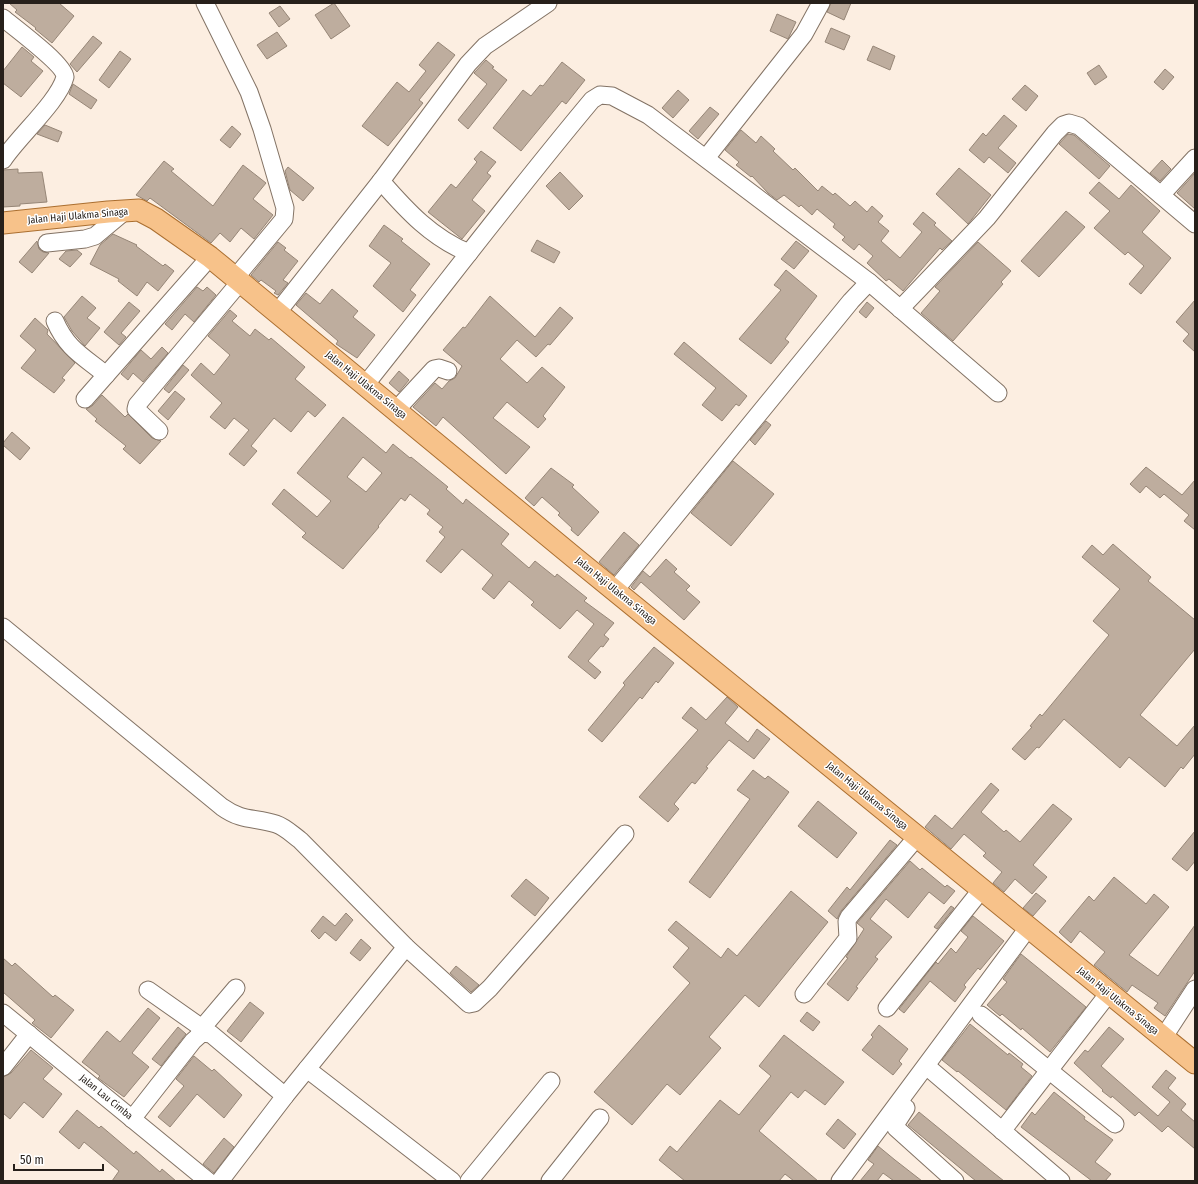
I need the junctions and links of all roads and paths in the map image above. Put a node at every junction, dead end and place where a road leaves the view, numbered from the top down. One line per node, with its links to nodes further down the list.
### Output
1 (205, 3): 16 (street)
2 (548, 3): 8 (street)
3 (821, 3): 6 (street)
4 (3, 18): 5 (street)
5 (6, 150)
6 (706, 158): 14 (street); 17 (street)
7 (1195, 158): 9 (street)
8 (381, 181): 14 (street); 19 (street)
9 (1161, 195): 12 (street); 18 (street)
10 (125, 211): 11 (main road, Jalan Haji Ulakma Sinaga); 13 (street); 15 (main road, Jalan Haji Ulakma Sinaga)
11 (3, 223)
12 (1195, 224)
13 (47, 243)
14 (469, 253): 23 (street)
15 (210, 257): 16 (main road, Jalan Haji Ulakma Sinaga); 22 (street)
16 (238, 280): 19 (main road, Jalan Haji Ulakma Sinaga); 27 (street)
17 (869, 282): 18 (street); 28 (street)
18 (900, 309): 24 (street)
19 (277, 313): 23 (main road, Jalan Haji Ulakma Sinaga)
20 (55, 321): 22 (street)
21 (448, 371): 26 (street)
22 (106, 375): 25 (street)
23 (365, 385): 26 (main road, Jalan Haji Ulakma Sinaga)
24 (998, 392)
25 (85, 399)
26 (396, 410): 28 (main road, Jalan Haji Ulakma Sinaga)
27 (159, 431)
28 (615, 590): 31 (main road, Jalan Haji Ulakma Sinaga)
29 (3, 627): 34 (street)
30 (625, 834): 34 (street)
31 (917, 837): 32 (main road, Jalan Haji Ulakma Sinaga); 39 (street)
32 (982, 889): 33 (main road, Jalan Haji Ulakma Sinaga); 40 (street)
33 (1028, 928): 38 (main road, Jalan Haji Ulakma Sinaga); 61 (street)
34 (406, 947): 48 (street)
35 (236, 988): 43 (street)
36 (1195, 989): 45 (street)
37 (148, 990): 43 (street)
38 (1109, 993): 45 (main road, Jalan Haji Ulakma Sinaga); 49 (street)
39 (804, 994)
40 (887, 1008)
41 (3, 1013): 44 (street, Jalan Lau Cimba)
42 (981, 1015): 49 (street)
43 (200, 1032): 51 (street); 52 (street)
44 (29, 1034): 47 (street); 52 (street, Jalan Lau Cimba)
45 (1163, 1038): 46 (main road, Jalan Haji Ulakma Sinaga)
46 (1195, 1063)
47 (3, 1067)
48 (307, 1069): 51 (street); 58 (street)
49 (1048, 1071): 54 (street); 55 (street)
50 (550, 1081): 59 (street)
51 (285, 1096): 57 (street)
52 (132, 1118): 56 (street, Jalan Lau Cimba)
53 (600, 1118): 60 (street)
54 (1115, 1124)
55 (1002, 1131): 62 (street); 63 (street)
56 (208, 1181)
57 (220, 1181)
58 (452, 1181)
59 (469, 1181)
60 (550, 1181)
61 (840, 1181)
62 (955, 1181)
63 (1062, 1181)

